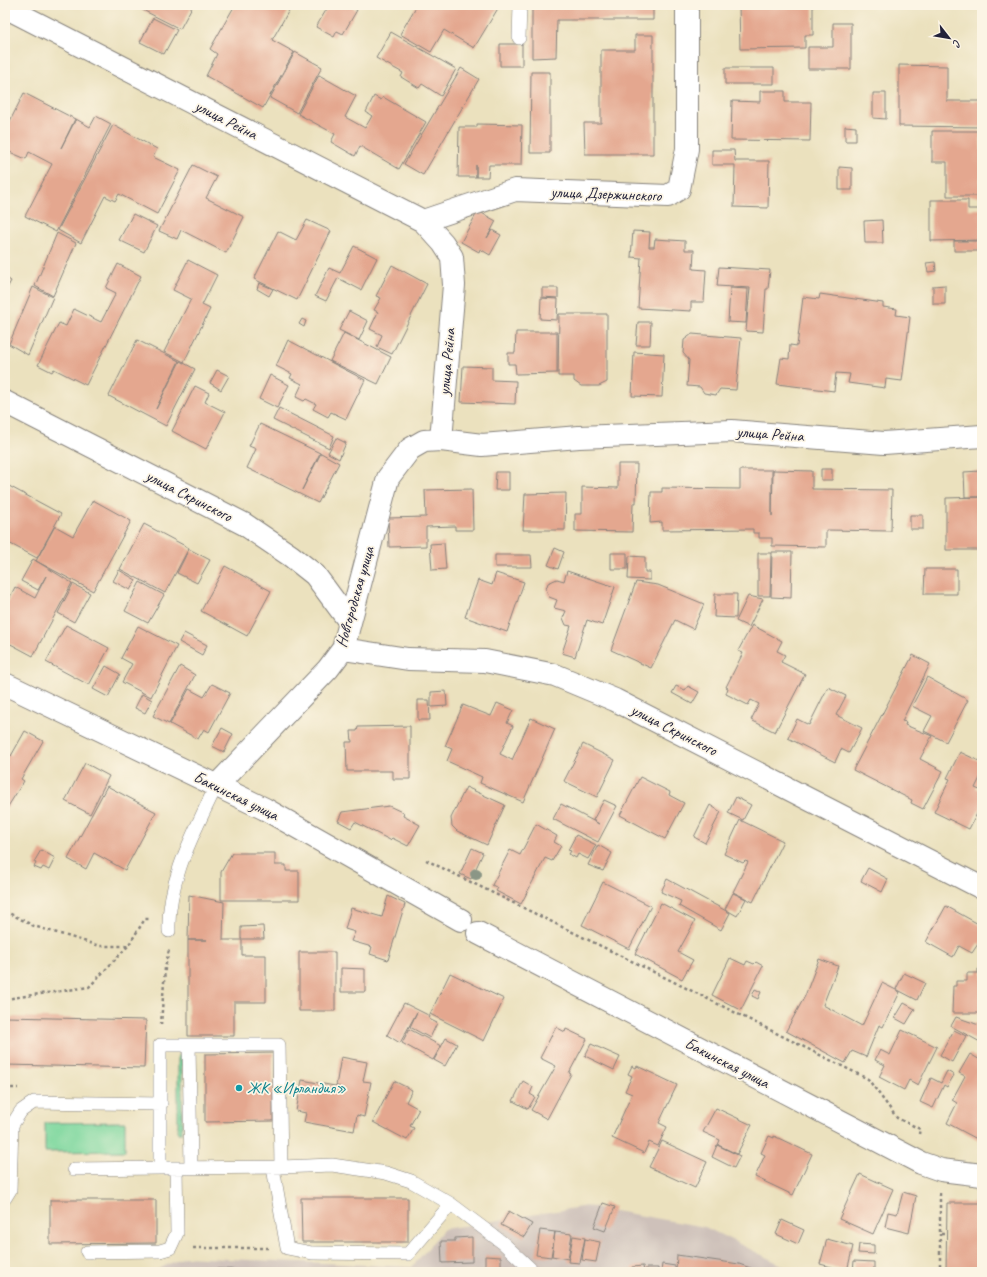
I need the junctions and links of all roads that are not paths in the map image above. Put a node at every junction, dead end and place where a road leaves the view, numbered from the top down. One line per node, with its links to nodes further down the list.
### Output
1 (520, 5): 4 (lane)
2 (687, 5): 5 (street, улица Дзержинского)
3 (5, 7): 5 (street, улица Рейна)
4 (519, 38)
5 (423, 221): 8 (street, улица Рейна)
6 (5, 402): 9 (street, улица Скринского)
7 (982, 436): 8 (street, улица Рейна)
8 (441, 440): 9 (street, Новгородская улица)
9 (349, 621): 10 (street, Новгородская улица)
10 (343, 649): 12 (street, Новгородская улица); 13 (street, улица Скринского)
11 (5, 684): 12 (street, Бакинская улица)
12 (216, 786): 14 (lane); 22 (street, Бакинская улица)
13 (982, 888)
14 (169, 931)
15 (190, 1045): 16 (lane); 17 (lane); 20 (lane)
16 (161, 1104): 18 (lane); 23 (lane)
17 (277, 1167): 20 (lane); 24 (lane); 24 (lane)
18 (160, 1168): 19 (lane); 21 (lane)
19 (176, 1168): 20 (lane); 25 (lane)
20 (191, 1168)
21 (74, 1169)
22 (982, 1175)
23 (5, 1198)
24 (451, 1204): 26 (lane)
25 (88, 1252)
26 (534, 1272)

